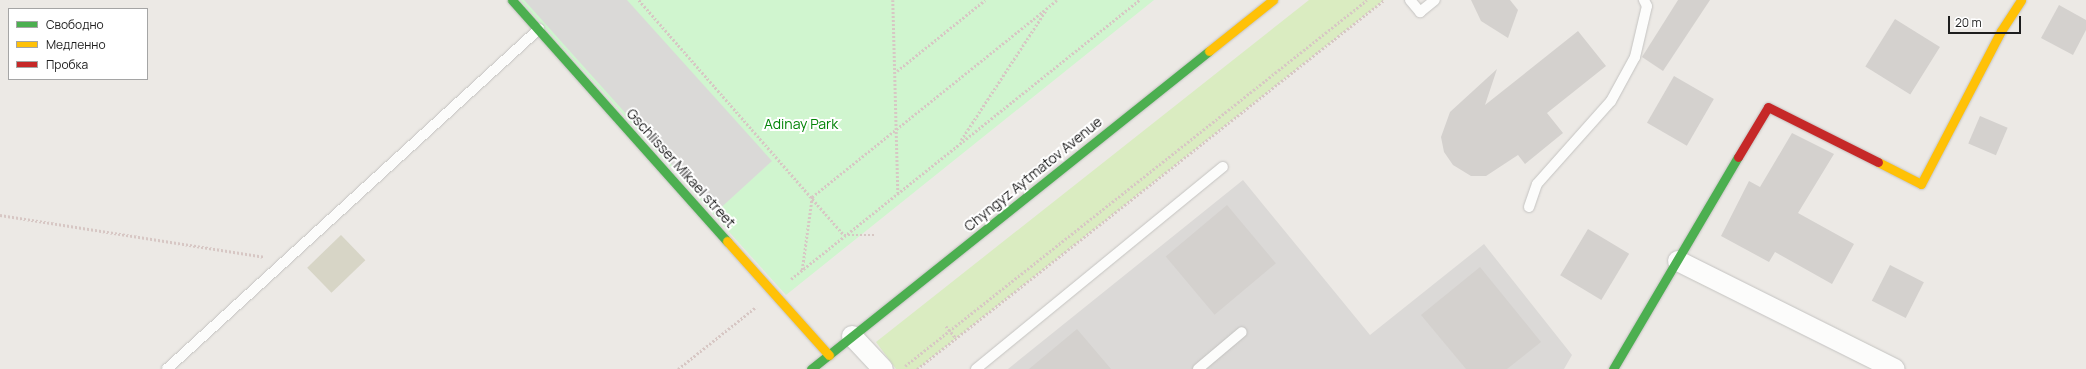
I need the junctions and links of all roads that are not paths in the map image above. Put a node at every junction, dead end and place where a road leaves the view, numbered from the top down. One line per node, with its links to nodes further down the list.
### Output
1 (512, 0): 7 (street, Gschlisser Mikael street)
2 (1273, 0): 12 (street, Chyngyz Aytmatov Avenue)
3 (1410, 0): 4 (lane)
4 (1435, 0)
5 (1644, 0): 9 (lane)
6 (2021, 0): 10 (street)
7 (539, 29): 13 (street, Gschlisser Mikael street); 14 (lane)
8 (1223, 167): 17 (lane)
9 (1529, 207)
10 (1678, 261): 19 (street); 20 (street)
11 (1242, 332): 18 (lane)
12 (852, 336): 13 (street, Chyngyz Aytmatov Avenue); 16 (street)
13 (829, 355): 15 (street, Chyngyz Aytmatov Avenue)
14 (167, 369)
15 (811, 369)
16 (882, 369)
17 (976, 369)
18 (1198, 369)
19 (1613, 369)
20 (1895, 369)

